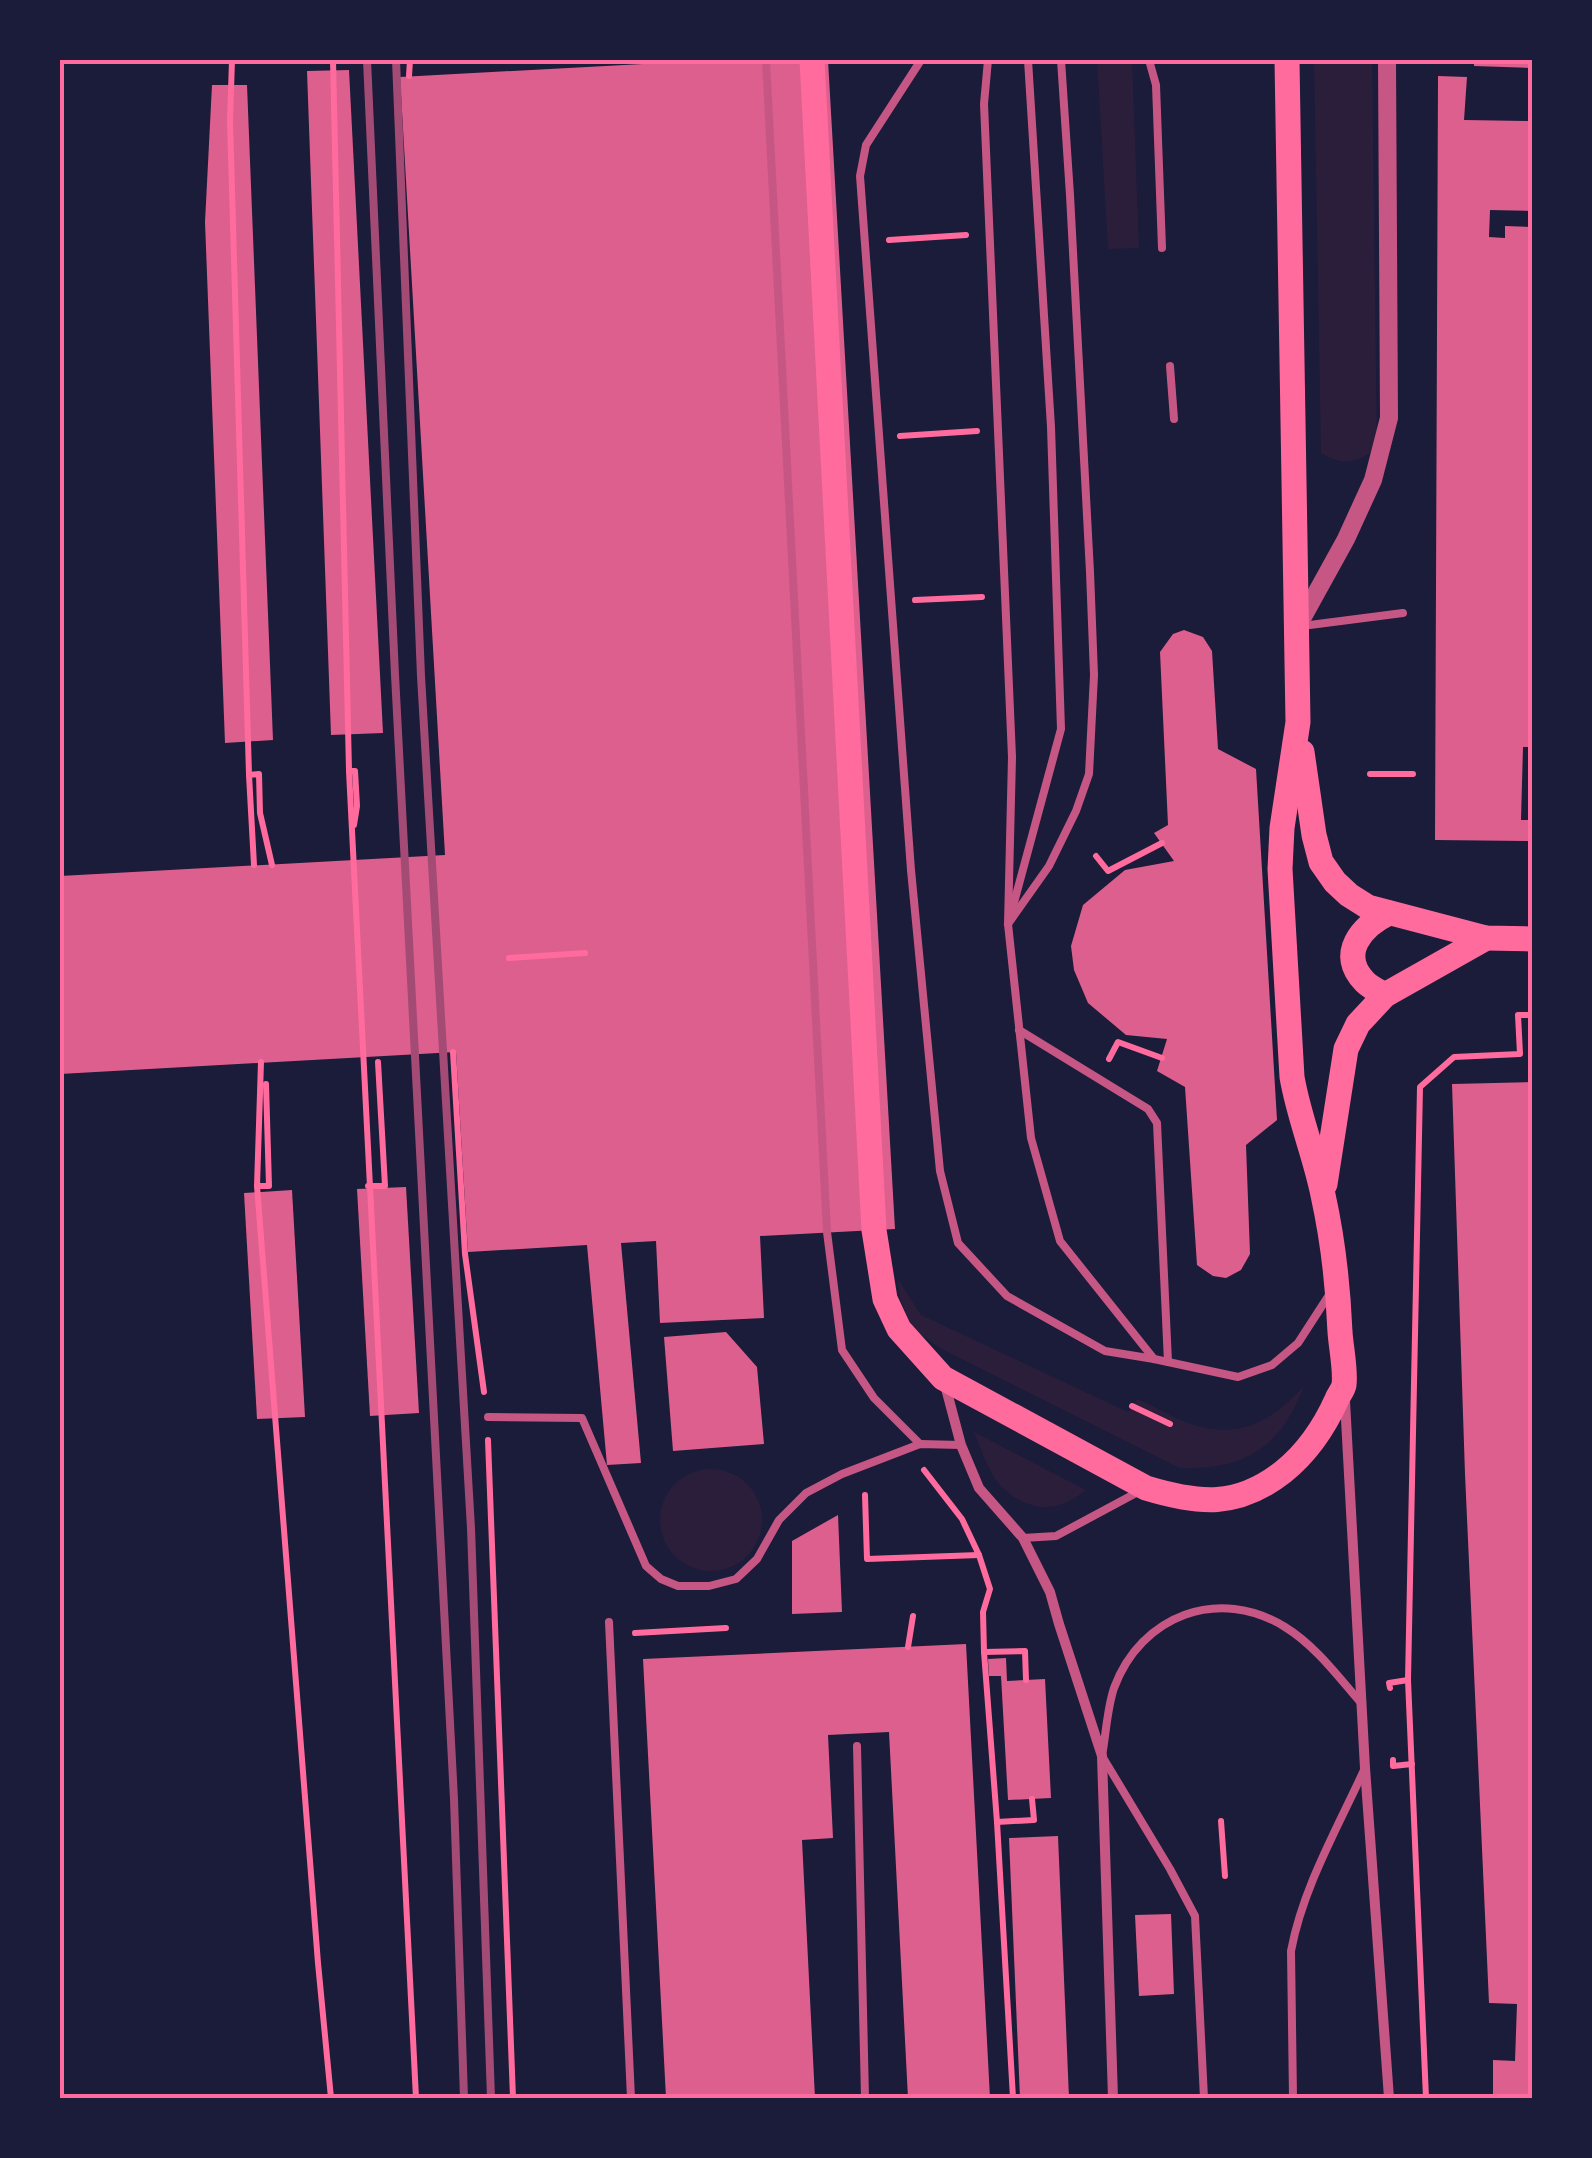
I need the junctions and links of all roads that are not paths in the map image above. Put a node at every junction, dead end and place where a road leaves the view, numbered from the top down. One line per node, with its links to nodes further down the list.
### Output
1 (766, 60): 29 (lane)
2 (812, 60): 26 (main road)
3 (921, 60): 24 (lane)
4 (988, 60): 17 (lane)
5 (1028, 60): 17 (lane)
6 (1061, 60): 17 (lane)
7 (1149, 60): 10 (lane)
8 (1286, 60): 14 (main road)
9 (1387, 60): 14 (street)
10 (1162, 248)
11 (1170, 366): 12 (lane)
12 (1174, 419)
13 (1403, 612): 14 (lane)
14 (1298, 626): 15 (main road)
15 (1298, 722): 16 (main road); 22 (main road)
16 (1389, 913): 18 (main road); 20 (main road)
17 (1008, 924): 21 (lane)
18 (1486, 938): 19 (main road); 20 (main road)
19 (1532, 940)
20 (1385, 995): 22 (main road)
21 (1019, 1030): 24 (lane); 25 (lane)
22 (1323, 1194): 23 (main road)
23 (1338, 1282): 25 (lane); 27 (main road)
24 (1154, 1359): 25 (lane)
25 (1168, 1362)
26 (943, 1378): 30 (street); 31 (main road)
27 (1344, 1385): 31 (main road); 34 (street)
28 (488, 1417): 29 (lane)
29 (920, 1444): 30 (lane)
30 (960, 1444): 32 (street)
31 (1146, 1488): 32 (lane)
32 (1023, 1538): 36 (street)
33 (610, 1622): 38 (lane)
34 (1362, 1704): 36 (lane); 37 (street)
35 (858, 1746): 39 (lane)
36 (1102, 1756): 40 (street); 41 (lane)
37 (1365, 1768): 42 (lane); 43 (street)
38 (631, 2098)
39 (865, 2098)
40 (1113, 2098)
41 (1204, 2098)
42 (1293, 2098)
43 (1388, 2098)

